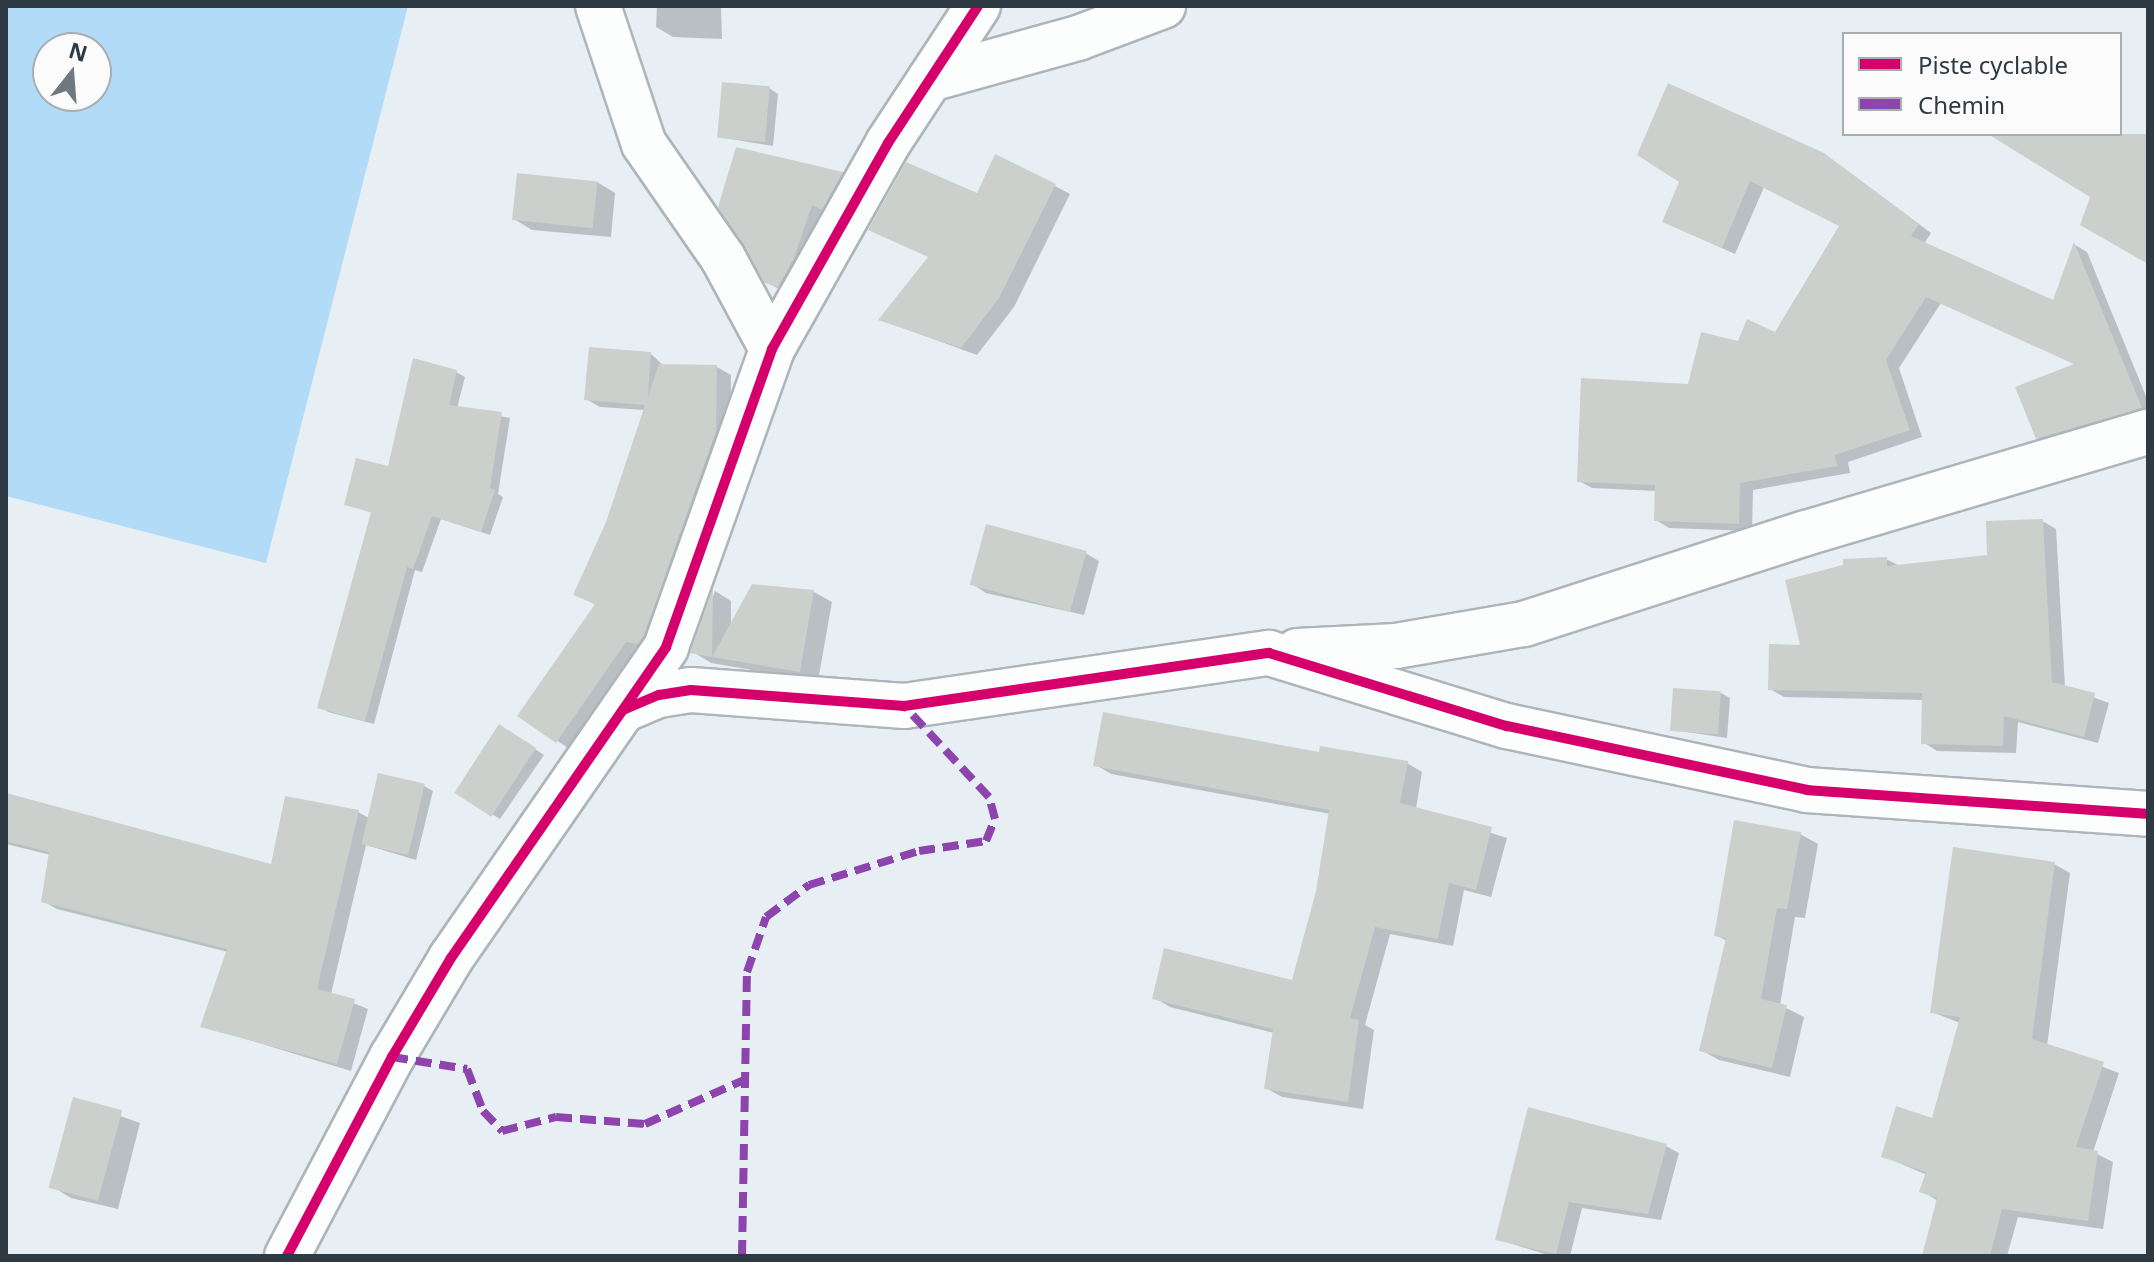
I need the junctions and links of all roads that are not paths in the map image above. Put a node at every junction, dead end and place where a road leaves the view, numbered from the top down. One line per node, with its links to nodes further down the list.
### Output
1 (598, 6): 5 (street)
2 (978, 6): 4 (street)
3 (1163, 6): 4 (street)
4 (930, 79): 5 (street)
5 (772, 349): 8 (street)
6 (2148, 432): 7 (street)
7 (1269, 653): 8 (street); 9 (street)
8 (623, 710): 10 (street)
9 (2148, 814)
10 (287, 1256)

